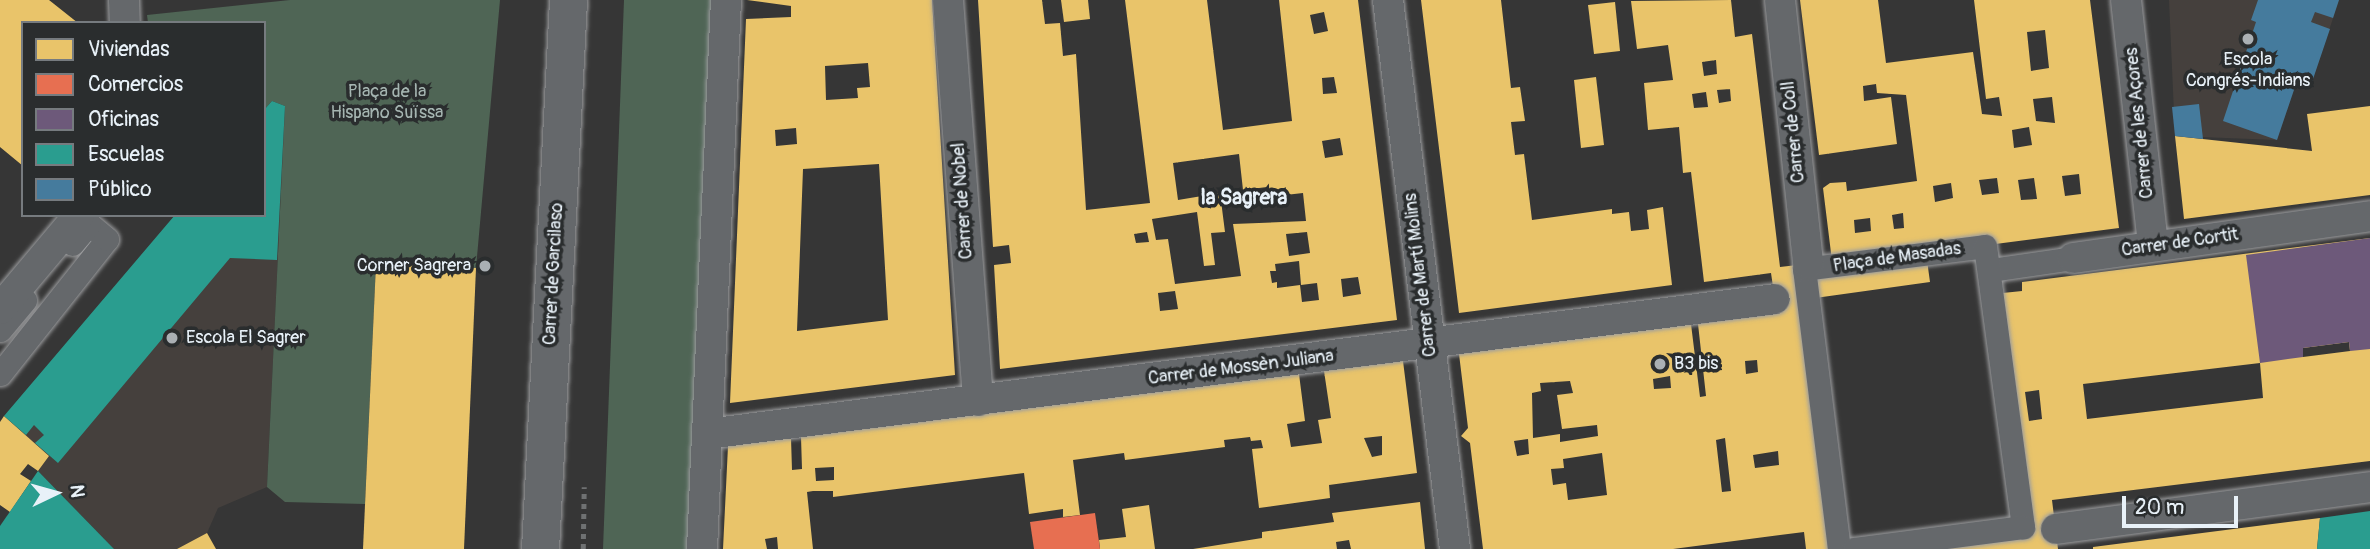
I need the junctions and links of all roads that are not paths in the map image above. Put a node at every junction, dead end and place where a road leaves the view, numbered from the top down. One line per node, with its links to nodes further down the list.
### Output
1 (124, 0): 8 (street)
2 (568, 0): 24 (street, Carrer de Garcilaso)
3 (726, 0): 21 (street)
4 (948, 0): 20 (street, Carrer de Nobel)
5 (1388, 0): 18 (street, Carrer de Martí Molins)
6 (1780, 0): 13 (street, Carrer de Coll)
7 (2126, 0): 11 (street, Carrer de les Açores)
8 (125, 21)
9 (2370, 216): 11 (street, Carrer de Cortit)
10 (77, 217): 16 (street)
11 (2153, 246): 12 (street, Carrer de Cortit)
12 (2073, 258): 14 (street, Carrer de Cortit)
13 (1808, 264)
14 (1991, 270): 27 (street, Plaça de Masadas); 28 (street, Plaça de Masadas)
15 (1775, 299): 18 (street, Carrer de Mossèn Juliana)
16 (0, 309)
17 (0, 330): 19 (street)
18 (1429, 345): 20 (street, Carrer de Mossèn Juliana); 26 (street, Carrer de Martí Molins)
19 (0, 373)
20 (978, 401): 21 (street, Carrer de Mossèn Juliana)
21 (707, 434): 25 (street)
22 (2370, 487): 23 (street)
23 (2056, 529)
24 (540, 549)
25 (702, 549)
26 (1455, 549)
27 (1839, 549)
28 (1854, 549)

